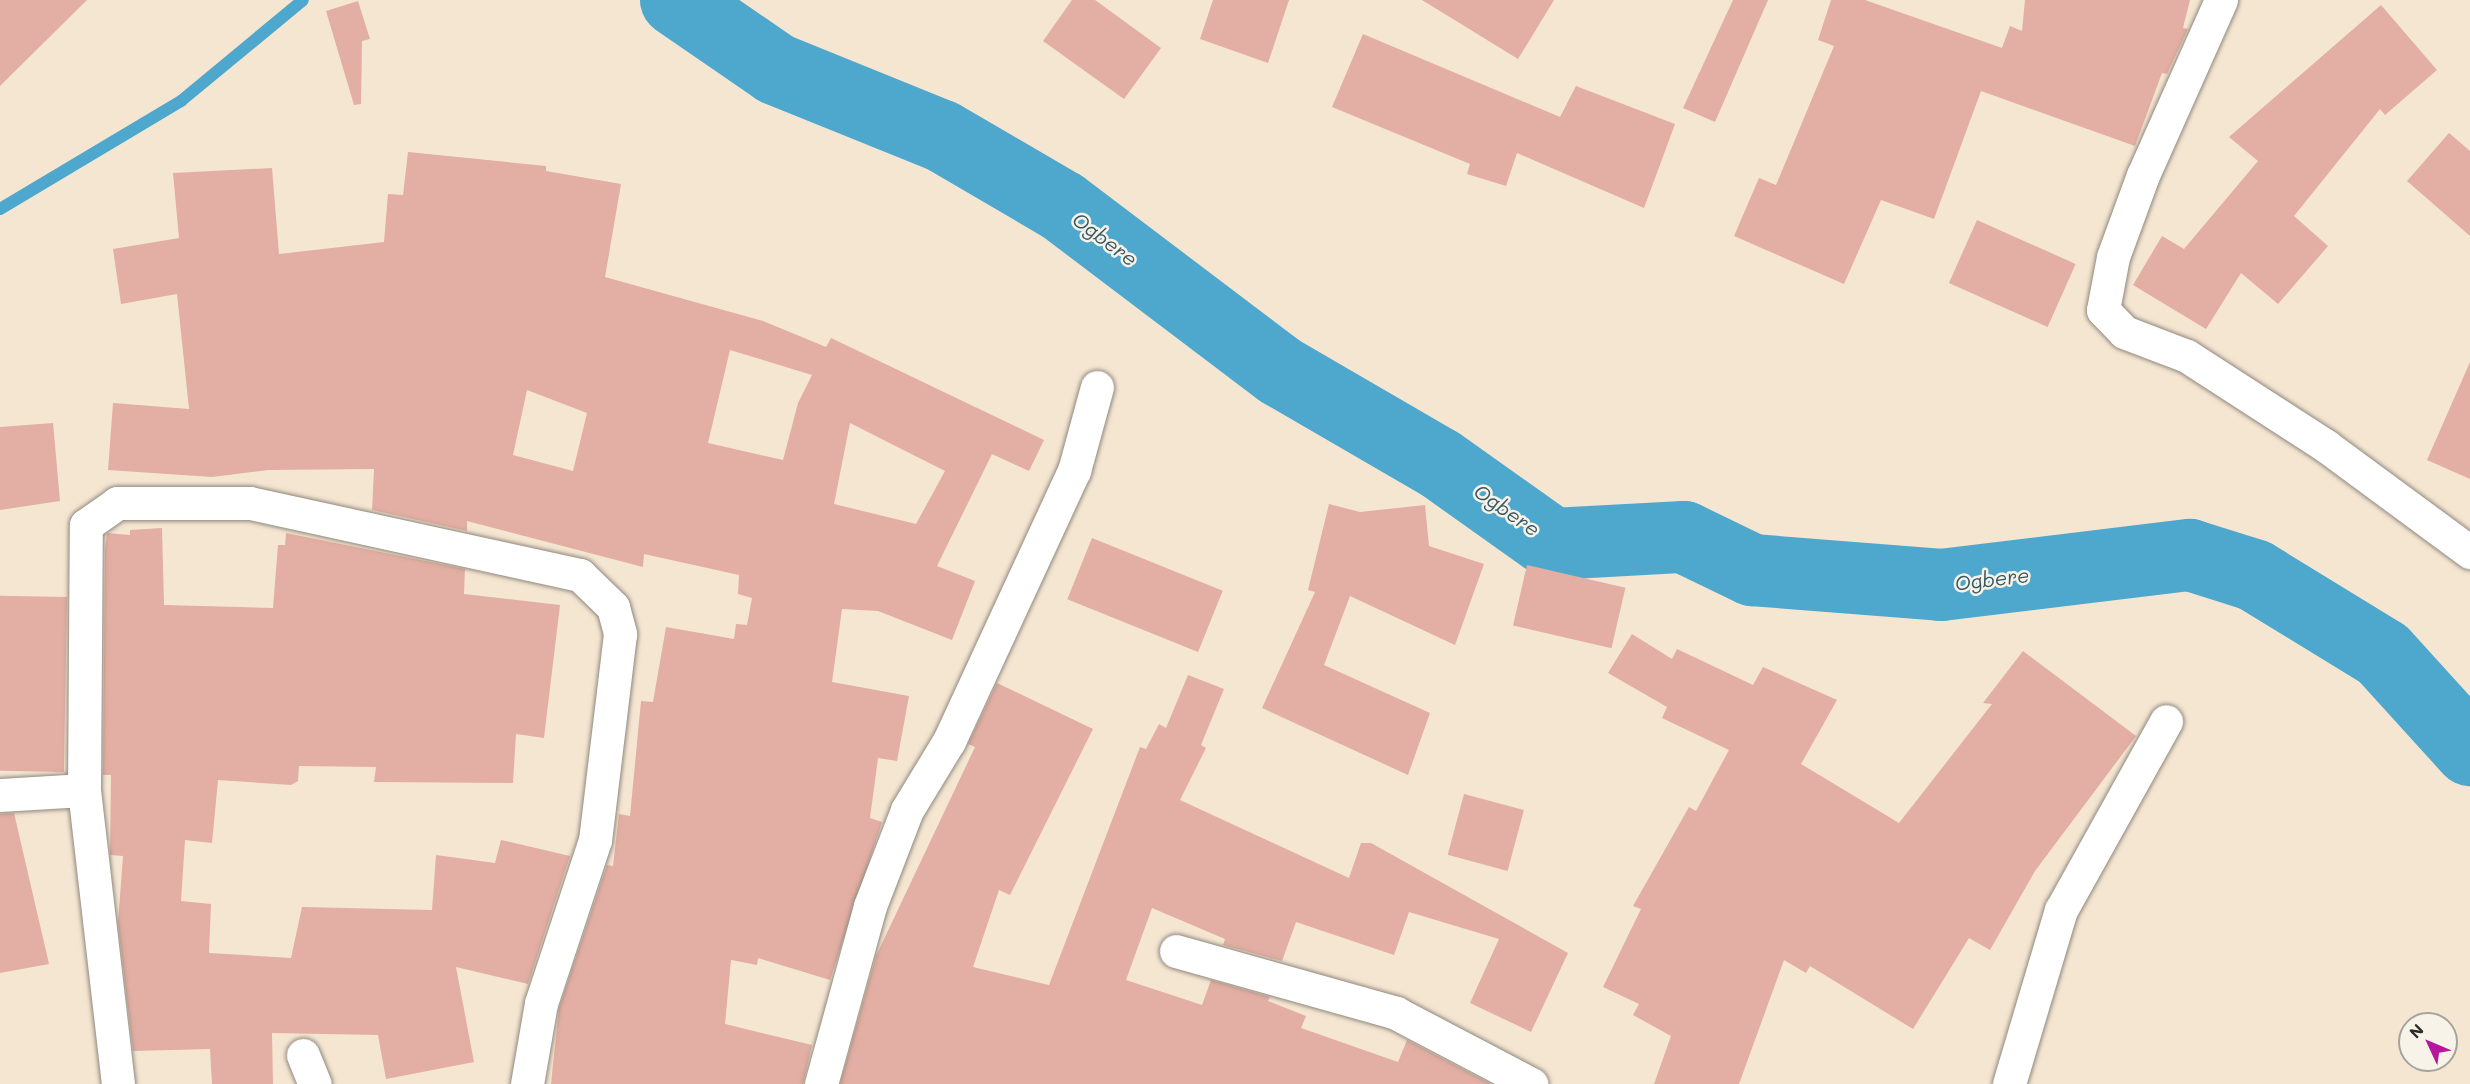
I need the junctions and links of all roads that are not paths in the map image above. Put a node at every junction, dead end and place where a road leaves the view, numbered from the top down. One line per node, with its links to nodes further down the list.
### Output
1 (2221, 0): 3 (street)
2 (1097, 387): 10 (street)
3 (2470, 552)
4 (2166, 721): 12 (street)
5 (84, 790): 6 (street); 8 (street); 9 (street)
6 (0, 795)
7 (1176, 951): 11 (street)
8 (118, 1084)
9 (527, 1084)
10 (821, 1084)
11 (1531, 1084)
12 (2009, 1084)

